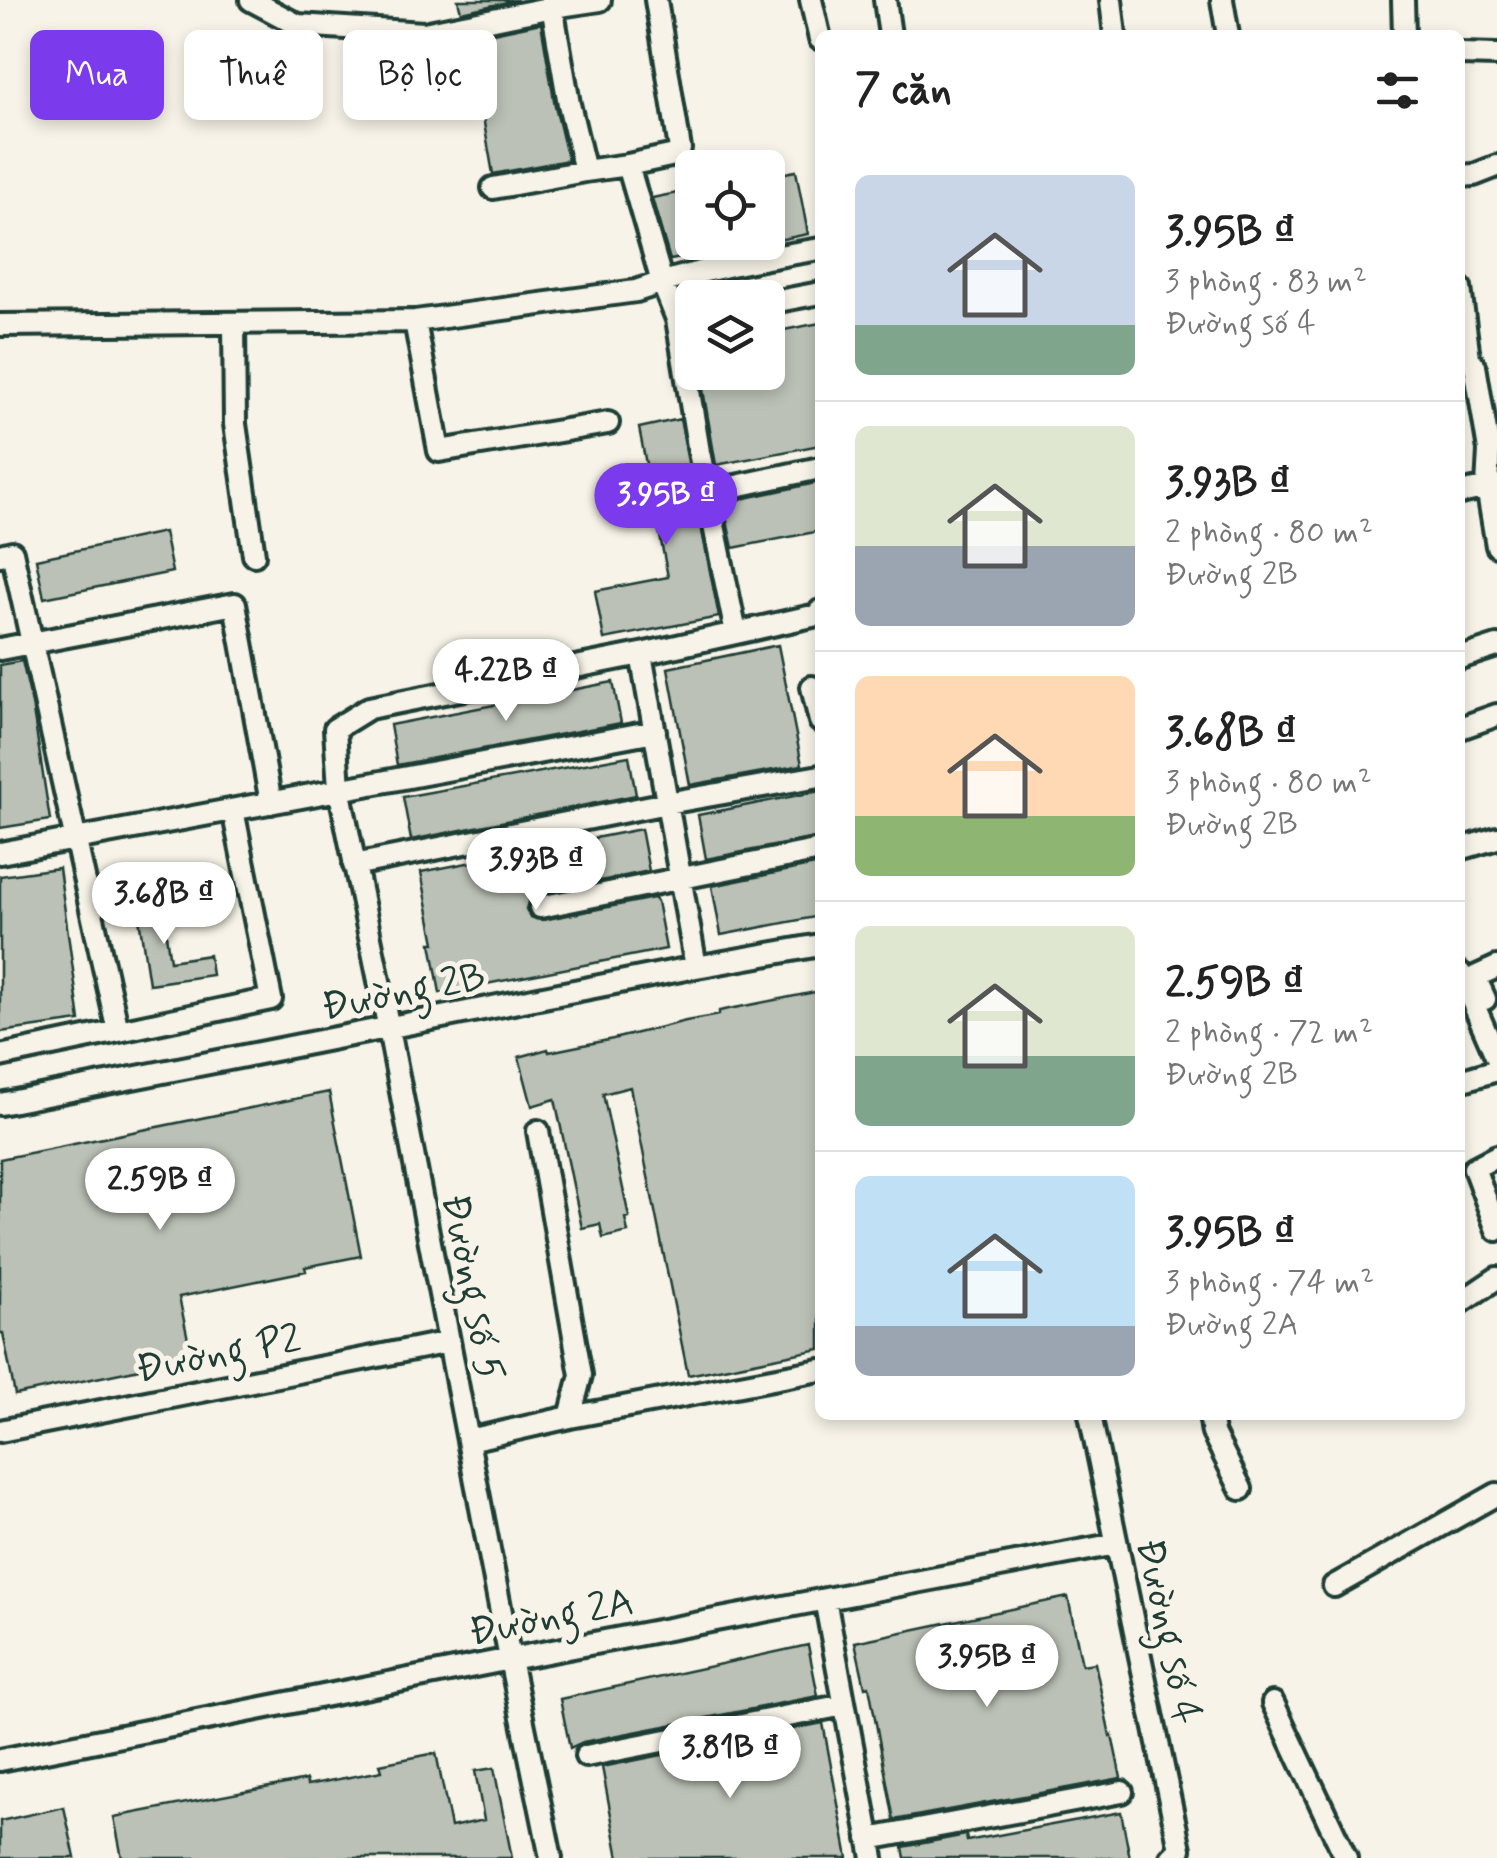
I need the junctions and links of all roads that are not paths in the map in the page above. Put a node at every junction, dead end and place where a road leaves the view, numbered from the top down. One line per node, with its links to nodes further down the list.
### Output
1 (251, 0): 9 (street)
2 (600, 0): 9 (street)
3 (656, 0): 17 (street)
4 (811, 0): 10 (street)
5 (885, 0): 11 (street)
6 (1111, 0): 12 (street)
7 (1222, 0): 13 (street)
8 (1403, 0): 14 (street)
9 (552, 3): 19 (street)
10 (818, 30)
11 (889, 30)
12 (1114, 30)
13 (1227, 30)
14 (1404, 30)
15 (1465, 54): 16 (street)
16 (1497, 55)
17 (628, 166): 19 (street); 23 (street)
18 (1497, 166): 20 (street)
19 (585, 171): 21 (street)
20 (1465, 176)
21 (493, 188)
22 (815, 250): 23 (street)
23 (662, 282): 26 (street); 27 (street)
24 (815, 294): 25 (street)
25 (785, 299)
26 (675, 302)
27 (414, 321): 28 (street); 32 (street)
28 (234, 324): 29 (street); 39 (street)
29 (0, 325)
30 (1465, 327): 34 (street)
31 (693, 390): 35 (street)
32 (608, 423)
33 (815, 469): 35 (street)
34 (1492, 486): 36 (street); 37 (street)
35 (708, 492): 41 (street)
36 (1465, 492)
37 (1497, 546)
38 (0, 555): 42 (street)
39 (254, 555)
40 (815, 614): 41 (street)
41 (736, 633): 45 (street)
42 (30, 643): 44 (street); 55 (street); 58 (street)
43 (1497, 646): 46 (street)
44 (0, 649)
45 (641, 654): 51 (street); 53 (street, Đường số 5)
46 (1465, 656)
47 (812, 688): 48 (street)
48 (815, 700)
49 (1497, 715): 50 (street)
50 (1465, 726)
51 (655, 731): 53 (street); 54 (street)
52 (815, 777): 54 (street)
53 (339, 788): 55 (street); 62 (street, Đường số 5)
54 (667, 802): 62 (street); 63 (street)
55 (271, 803): 56 (street)
56 (233, 810): 58 (street); 71 (street)
57 (1497, 838): 59 (street)
58 (76, 839): 61 (street); 71 (street)
59 (1465, 848)
60 (815, 851): 63 (street)
61 (0, 853)
62 (354, 864): 70 (street, Đường số 5)
63 (680, 878): 64 (street); 66 (street)
64 (540, 907)
65 (815, 945): 66 (street, Đường 2B)
66 (696, 967): 70 (street, Đường 2B)
67 (1497, 967): 68 (street)
68 (1468, 975): 69 (street); 73 (street)
69 (1497, 1028)
70 (389, 1029): 76 (street, Đường 2B); 82 (street, Đường số 5)
71 (118, 1031): 72 (street)
72 (0, 1056)
73 (1497, 1058)
74 (1497, 1070): 75 (street)
75 (1465, 1080)
76 (0, 1104)
77 (538, 1130): 84 (street)
78 (1497, 1156): 79 (street)
79 (1497, 1230)
80 (1497, 1278): 81 (street)
81 (1465, 1300)
82 (449, 1342): 87 (street, Đường P2); 88 (street, Đường số 5)
83 (815, 1371): 84 (street)
84 (570, 1416): 88 (street)
85 (1091, 1420): 91 (street, Đường số 4)
86 (1211, 1420): 89 (street)
87 (0, 1432)
88 (468, 1440): 94 (street, Đường số 5)
89 (1241, 1489)
90 (1497, 1494): 92 (street)
91 (1116, 1544): 93 (street, Đường 2A); 102 (street, Đường số 4)
92 (1334, 1586)
93 (824, 1599): 94 (street, Đường 2A); 96 (street)
94 (510, 1658): 98 (street, Đường 2A); 101 (street, Đường số 5)
95 (1273, 1703): 103 (street)
96 (844, 1705): 97 (street); 100 (street)
97 (586, 1756)
98 (0, 1760)
99 (1122, 1792): 100 (street)
100 (871, 1849)
101 (551, 1858)
102 (1171, 1858)
103 (1346, 1858)

